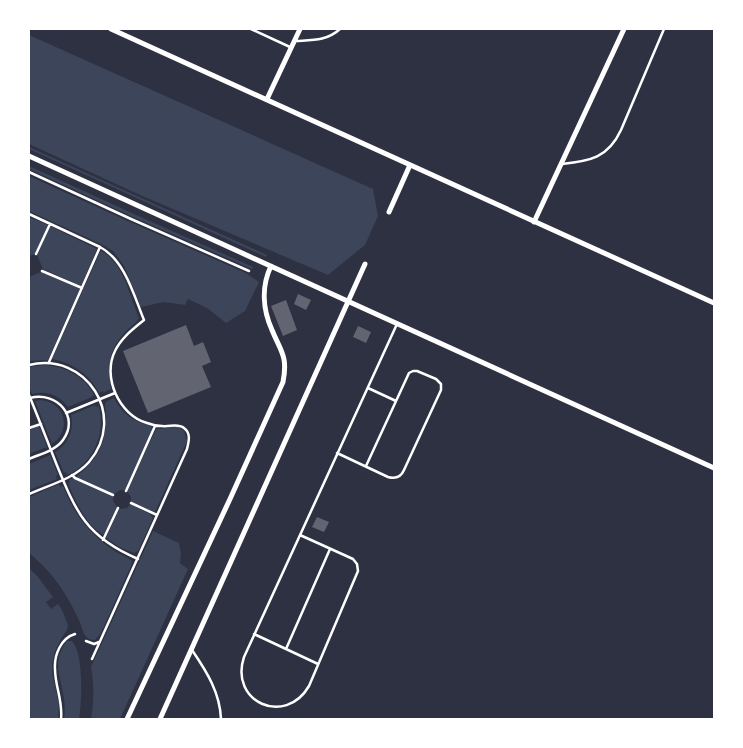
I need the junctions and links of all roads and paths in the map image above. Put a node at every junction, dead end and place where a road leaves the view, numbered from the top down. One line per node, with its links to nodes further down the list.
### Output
1 (111, 29): 9 (street)
2 (251, 29): 8 (lane)
3 (300, 29): 7 (street)
4 (340, 29): 7 (lane)
5 (624, 29): 11 (street)
6 (664, 29): 11 (lane)
7 (294, 41): 8 (street)
8 (291, 47): 9 (street)
9 (267, 100): 12 (street)
10 (29, 156): 21 (street)
11 (561, 164): 16 (street)
12 (410, 165): 14 (street); 16 (street)
13 (29, 172): 23 (path)
14 (389, 212)
15 (29, 214): 17 (path)
16 (534, 222): 26 (street)
17 (50, 223): 18 (path); 19 (path)
18 (100, 247): 24 (path); 31 (path)
19 (36, 254)
20 (365, 264): 25 (street)
21 (271, 266): 25 (street); 65 (street)
22 (42, 270): 24 (path)
23 (249, 271)
24 (82, 288): 28 (path)
25 (348, 302): 27 (street); 61 (street)
26 (714, 303)
27 (397, 324): 30 (lane); 43 (street)
28 (49, 362): 29 (path); 33 (path)
29 (29, 365)
30 (367, 388): 34 (lane); 40 (lane)
31 (115, 393): 33 (path); 37 (path)
32 (29, 397): 35 (path); 36 (path)
33 (99, 399): 35 (path); 44 (path)
34 (396, 401): 42 (lane); 42 (lane)
35 (66, 413): 39 (path)
36 (41, 424): 38 (path); 39 (path)
37 (155, 425): 46 (path); 51 (path)
38 (29, 428)
39 (51, 450): 41 (path); 45 (path)
40 (337, 453): 42 (lane); 52 (lane)
41 (29, 459)
42 (366, 466)
43 (714, 468)
44 (72, 475): 45 (path); 48 (path)
45 (63, 479): 47 (path); 53 (path)
46 (126, 491)
47 (29, 494)
48 (113, 495)
49 (131, 503): 51 (path)
50 (118, 508): 53 (path)
51 (157, 515): 55 (path)
52 (300, 535): 54 (lane); 57 (lane)
53 (103, 540): 55 (path)
54 (330, 549): 60 (lane); 63 (lane)
55 (138, 559): 59 (path)
56 (75, 634): 64 (path)
57 (254, 634): 60 (lane); 63 (lane)
58 (86, 641): 59 (path)
59 (100, 642): 62 (path)
60 (286, 648): 63 (lane)
61 (192, 649): 66 (street); 67 (lane)
62 (92, 659)
63 (318, 664)
64 (61, 719)
65 (127, 719)
66 (160, 719)
67 (221, 719)

